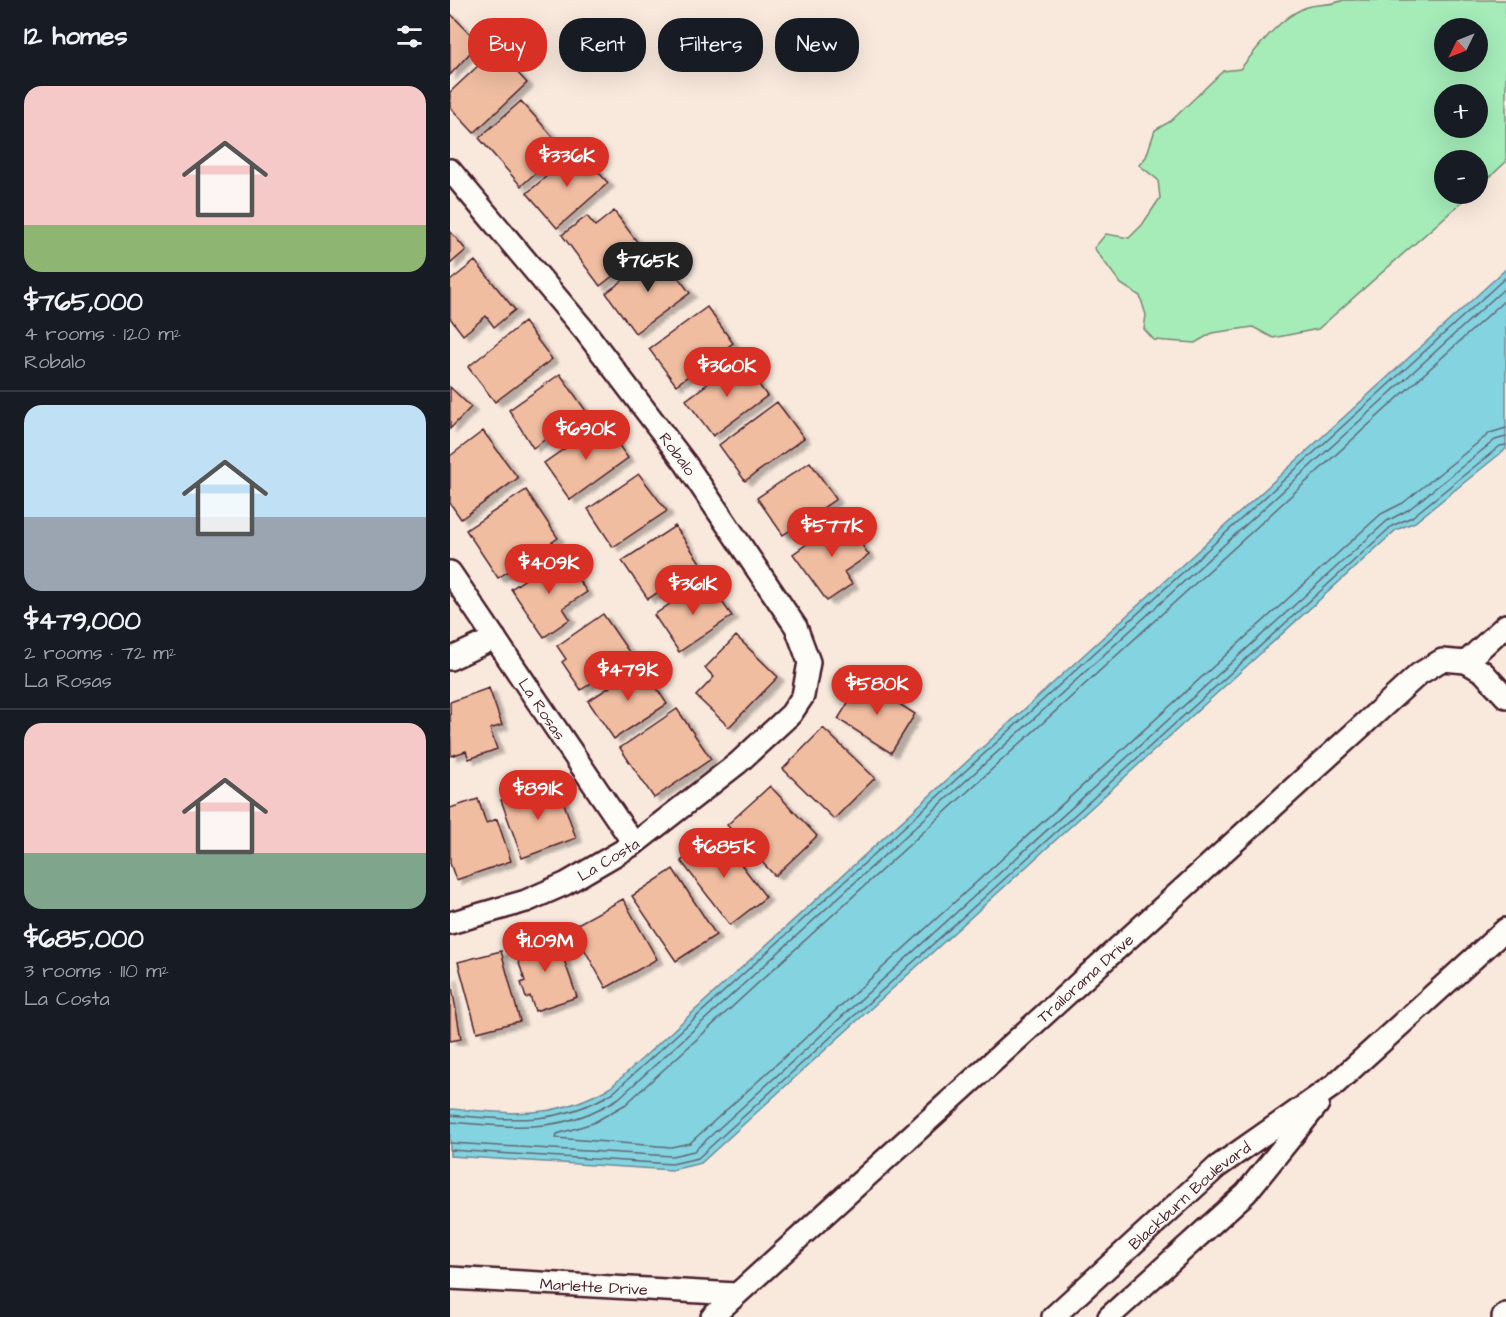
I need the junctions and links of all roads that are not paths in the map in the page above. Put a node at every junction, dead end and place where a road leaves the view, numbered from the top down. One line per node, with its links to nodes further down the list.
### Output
1 (450, 170): 7 (street, Robalo)
2 (450, 572): 4 (street, La Rosas)
3 (1506, 625): 6 (street)
4 (495, 638): 5 (street); 9 (street, La Rosas)
5 (450, 659)
6 (1466, 662): 8 (street); 14 (street, Trailorama Drive)
7 (809, 672): 9 (street, La Costa)
8 (1506, 697)
9 (634, 844): 10 (street, La Costa)
10 (450, 923)
11 (1506, 929): 12 (street, Blackburn Boulevard)
12 (1334, 1085): 16 (street, Blackburn Boulevard); 17 (street, Blackburn Boulevard)
13 (450, 1278): 14 (street, Marlette Drive)
14 (736, 1294): 15 (street, Trailorama Drive)
15 (712, 1317)
16 (1053, 1317)
17 (1109, 1317)

